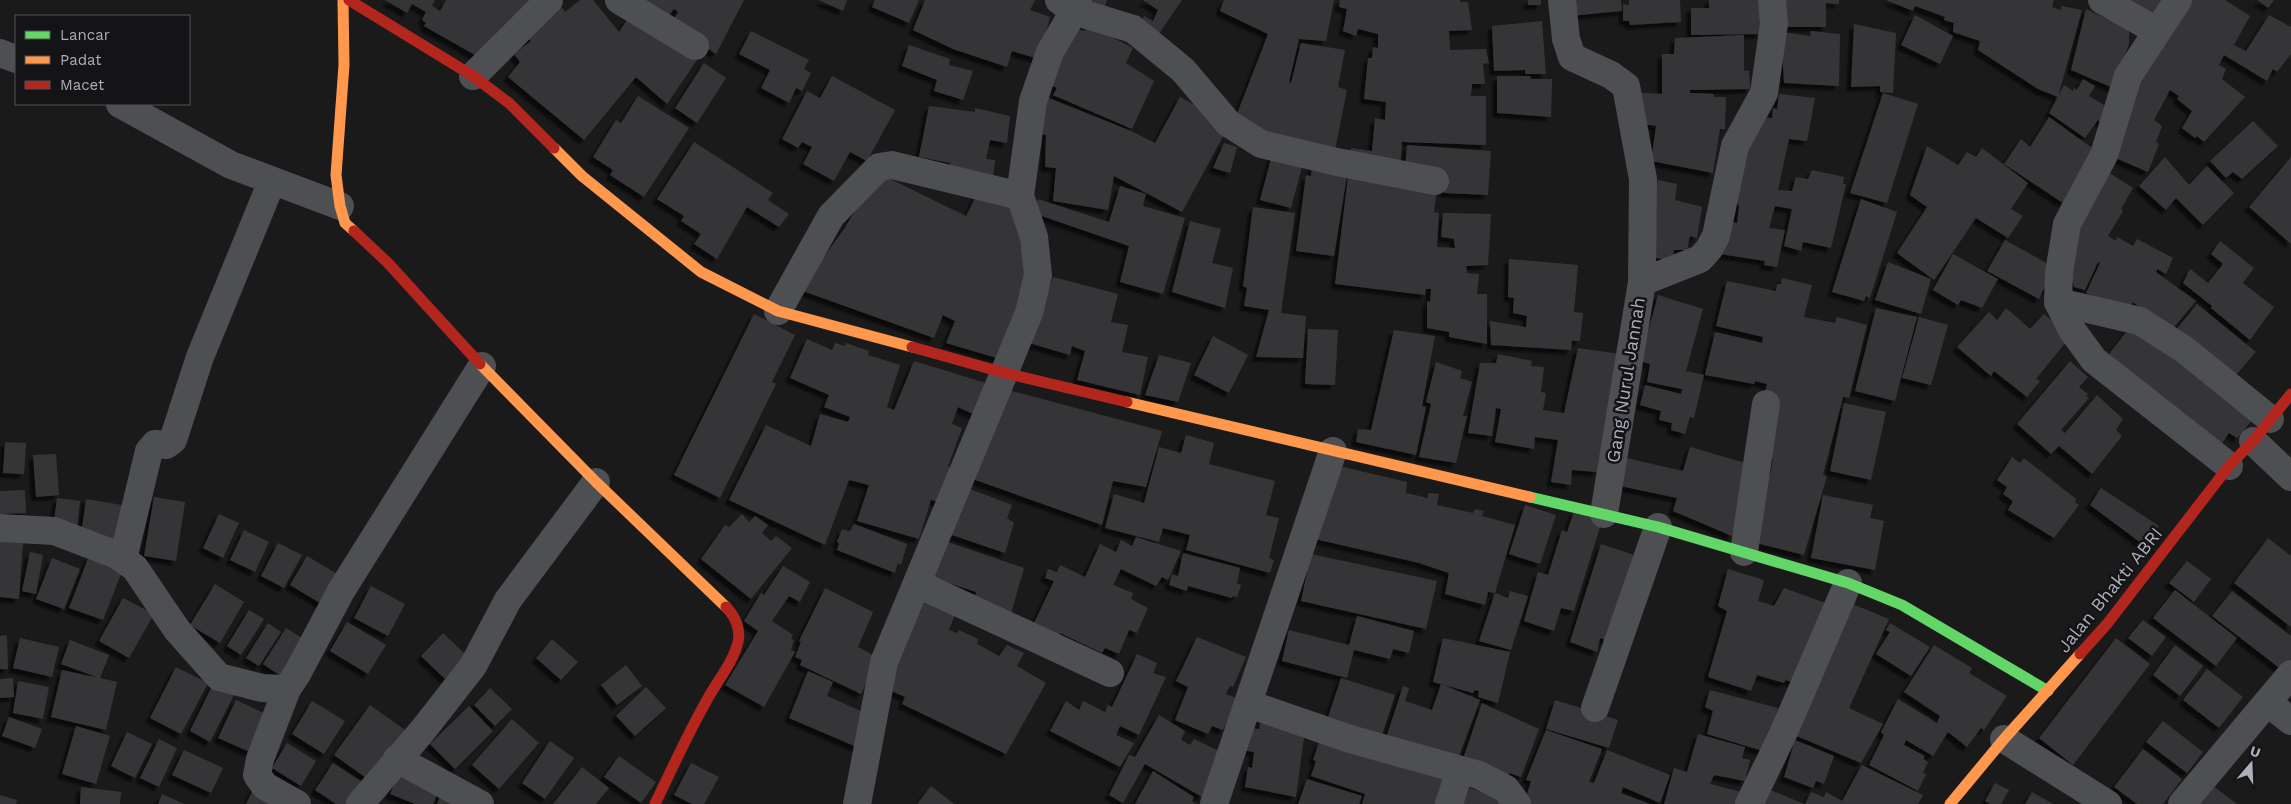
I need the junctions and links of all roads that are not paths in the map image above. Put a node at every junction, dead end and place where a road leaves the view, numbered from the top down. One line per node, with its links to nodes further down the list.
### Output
1 (343, 0): 19 (street)
2 (349, 0): 14 (street)
3 (549, 0): 14 (street)
4 (619, 0): 11 (street)
5 (1562, 0): 20 (street)
6 (1772, 0): 20 (street, Gang Nurul Jannah)
7 (2102, 0): 10 (street)
8 (2178, 0): 10 (street)
9 (1070, 4): 17 (street); 18 (street)
10 (2157, 31): 21 (street)
11 (695, 46)
12 (0, 53): 13 (street)
13 (15, 59)
14 (473, 76): 22 (street)
15 (122, 105): 16 (street)
16 (272, 181): 19 (street); 37 (street)
17 (1435, 181)
18 (1020, 196): 22 (street); 24 (street)
19 (340, 206): 23 (street)
20 (1642, 282): 33 (street, Gang Nurul Jannah)
21 (2058, 302): 27 (street); 30 (street)
22 (778, 311): 24 (street)
23 (482, 366): 32 (street); 42 (street)
24 (1005, 373): 29 (street); 39 (street)
25 (2291, 394): 27 (street, Jalan Bhakti ABRI)
26 (1766, 404): 36 (street)
27 (2270, 419): 28 (street, Jalan Bhakti ABRI)
28 (2253, 441): 30 (street, Jalan Bhakti ABRI); 31 (street)
29 (1333, 451): 33 (street); 45 (street)
30 (2229, 466): 43 (street, Jalan Bhakti ABRI)
31 (2291, 477)
32 (596, 482): 49 (street); 54 (street)
33 (1604, 514): 34 (street)
34 (1658, 527): 36 (street); 46 (street)
35 (0, 528): 37 (street)
36 (1744, 552): 38 (street)
37 (123, 559): 42 (street)
38 (1848, 583): 43 (street); 59 (street)
39 (918, 584): 40 (street); 55 (street)
40 (1110, 672)
41 (2291, 674): 44 (street)
42 (287, 688): 51 (street)
43 (2048, 691): 48 (street, Jalan Bhakti ABRI)
44 (2268, 703): 47 (street); 62 (street)
45 (1249, 704): 50 (street); 56 (street)
46 (1595, 708)
47 (2291, 721)
48 (2004, 739): 60 (street, Jalan Bhakti ABRI); 61 (street)
49 (397, 759): 52 (street); 53 (street)
50 (1460, 770): 57 (street); 58 (street)
51 (297, 804)
52 (360, 804)
53 (480, 804)
54 (655, 804)
55 (857, 804)
56 (1214, 804)
57 (1449, 804)
58 (1516, 804)
59 (1749, 804)
60 (1950, 804)
61 (2108, 804)
62 (2182, 804)

